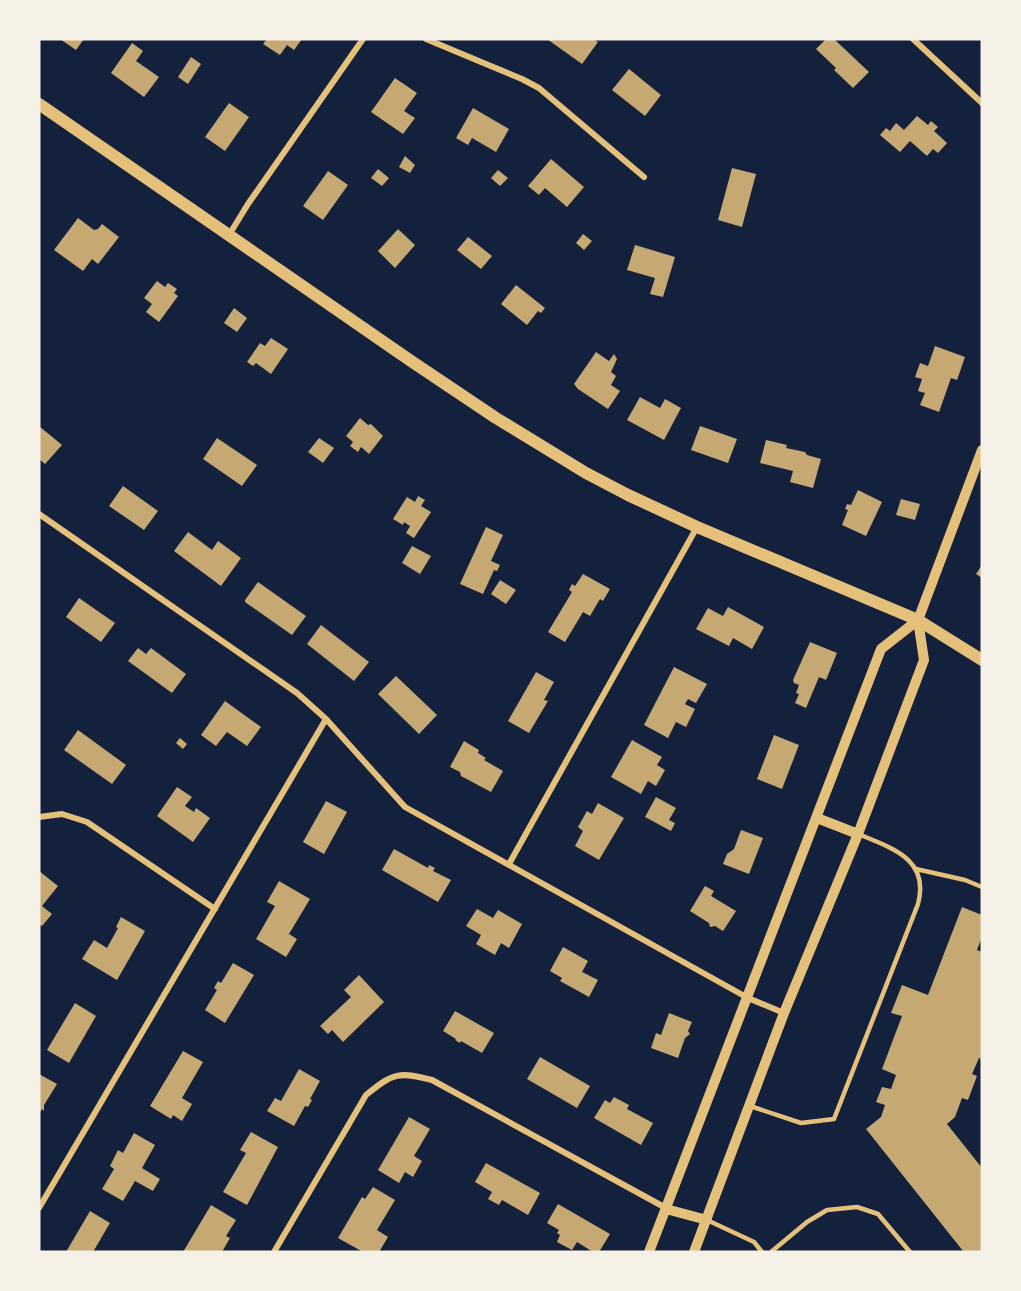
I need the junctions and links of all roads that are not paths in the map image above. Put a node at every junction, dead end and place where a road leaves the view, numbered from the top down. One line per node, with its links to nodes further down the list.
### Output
1 (363, 39): 7 (street)
2 (426, 39): 6 (street)
3 (913, 39): 4 (street)
4 (982, 103)
5 (39, 104): 7 (main road)
6 (644, 177)
7 (229, 236): 10 (main road)
8 (982, 450): 11 (street)
9 (39, 514): 13 (street)
10 (697, 527): 11 (main road); 17 (street)
11 (918, 620): 12 (main road); 15 (street); 16 (street)
12 (982, 660)
13 (326, 719): 17 (street); 20 (street)
14 (39, 817): 20 (street)
15 (817, 818): 16 (street); 21 (street)
16 (858, 834): 18 (lane); 22 (street)
17 (509, 864): 21 (street)
18 (916, 869): 19 (lane); 23 (lane)
19 (982, 886)
20 (215, 909): 24 (street)
21 (748, 998): 22 (street); 25 (street)
22 (784, 1013): 23 (street)
23 (750, 1106): 26 (street)
24 (39, 1208)
25 (666, 1209): 26 (street); 27 (street); 28 (street)
26 (707, 1220): 29 (street); 30 (lane)
27 (274, 1252)
28 (650, 1252)
29 (694, 1252)
30 (762, 1252)
31 (771, 1252): 32 (lane)
32 (910, 1252)

